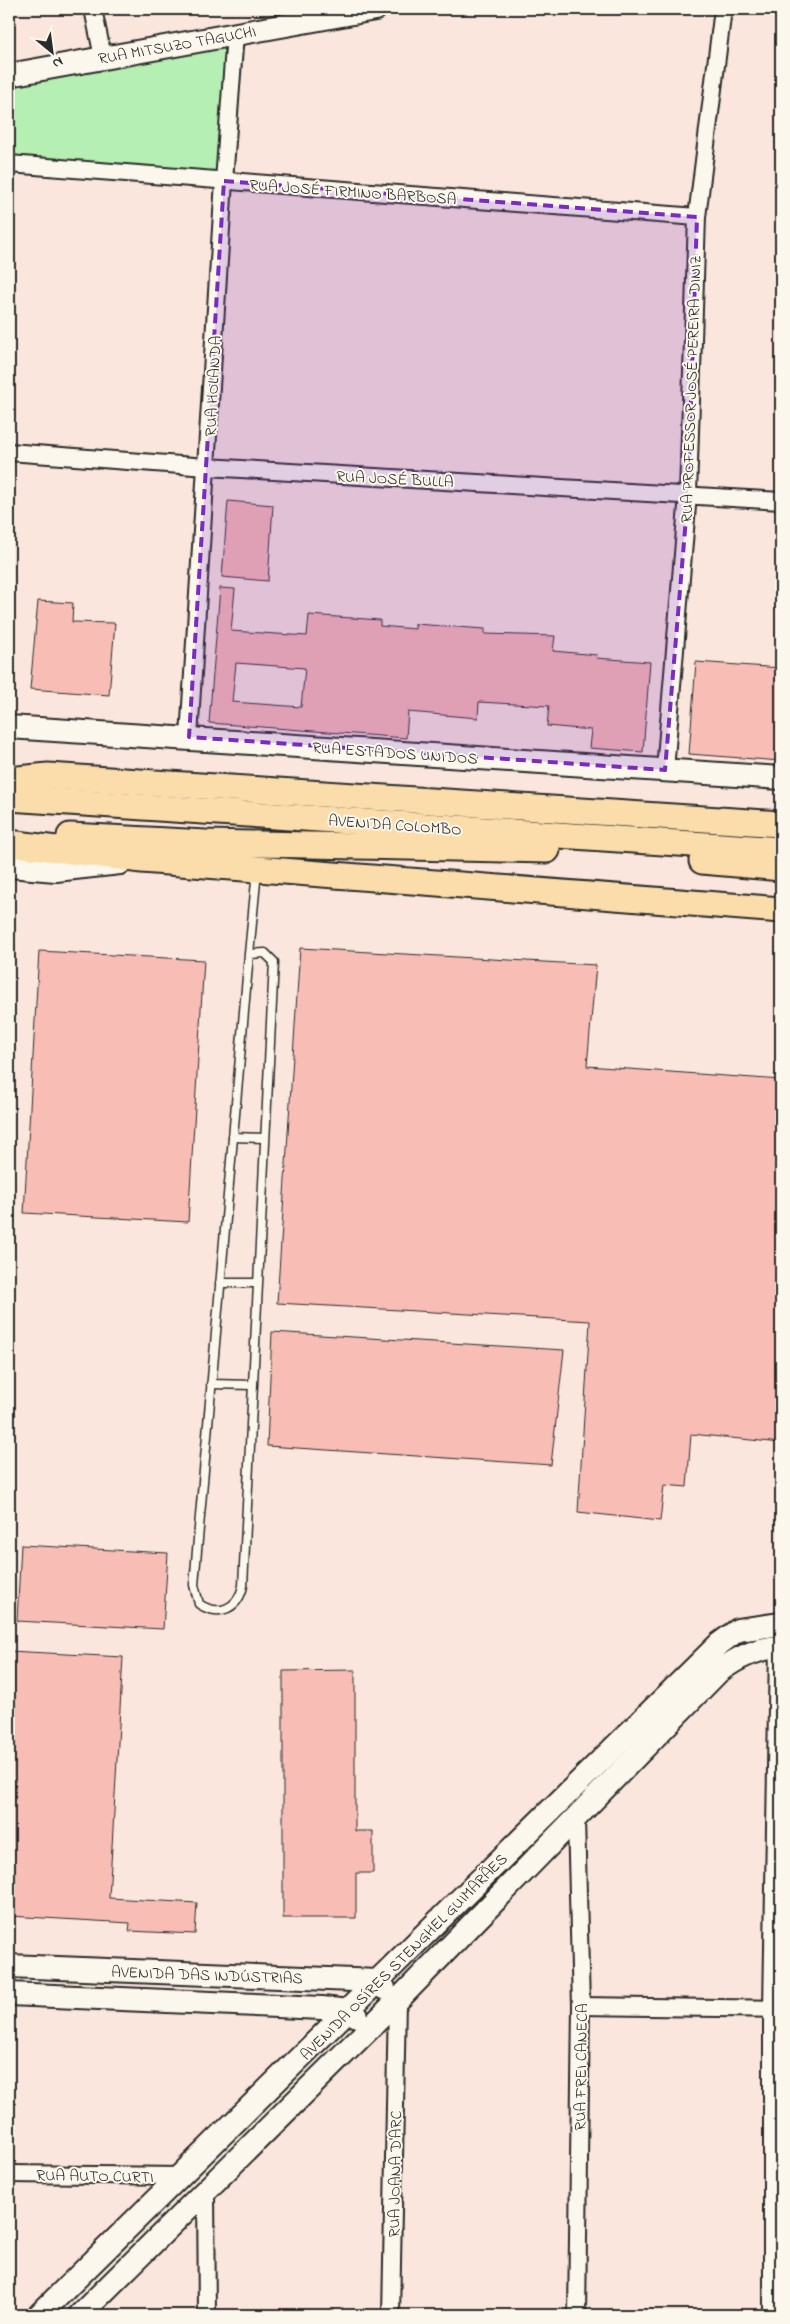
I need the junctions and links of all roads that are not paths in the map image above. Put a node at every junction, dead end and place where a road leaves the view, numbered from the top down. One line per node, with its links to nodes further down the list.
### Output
1 (94, 9): 5 (street)
2 (375, 9): 4 (street, RUA MITSUZO TAGUCHI)
3 (723, 9): 9 (street, RUA PROFESSOR JOSÉ PEREIRA DINIZ)
4 (235, 34): 5 (street, RUA MITSUZO TAGUCHI); 8 (street, RUA HOLANDA)
5 (103, 57): 6 (street, RUA MITSUZO TAGUCHI)
6 (9, 75)
7 (9, 164): 8 (street, RUA JOSÉ FIRMINO BARBOSA)
8 (224, 181): 9 (street, RUA JOSÉ FIRMINO BARBOSA); 11 (street, RUA HOLANDA)
9 (697, 217): 12 (street, RUA PROFESSOR JOSÉ PEREIRA DINIZ)
10 (9, 452): 11 (street, RUA JOSÉ BULLA)
11 (207, 467): 12 (street, RUA JOSÉ BULLA); 15 (street, RUA HOLANDA)
12 (688, 494): 13 (street, RUA JOSÉ BULLA); 16 (street, RUA PROFESSOR JOSÉ PEREIRA DINIZ)
13 (781, 501)
14 (9, 727): 15 (street, RUA ESTADOS UNIDOS)
15 (189, 737): 16 (street, RUA ESTADOS UNIDOS)
16 (665, 770): 17 (street, RUA ESTADOS UNIDOS)
17 (781, 778)
18 (9, 780): 20 (main road)
19 (9, 798): 23 (main road, AVENIDA COLOMBO)
20 (781, 824)
21 (9, 833): 26 (main road, AVENIDA COLOMBO)
22 (9, 843): 24 (main road)
23 (781, 850)
24 (142, 860): 25 (street); 27 (main road)
25 (9, 866)
26 (781, 868)
27 (257, 869): 28 (main road); 29 (lane)
28 (781, 910)
29 (249, 954): 30 (lane); 31 (lane)
30 (233, 1137): 31 (lane); 32 (lane)
31 (264, 1138): 33 (lane)
32 (220, 1283): 33 (lane); 34 (lane)
33 (257, 1283): 35 (lane)
34 (211, 1384): 35 (lane); 35 (lane)
35 (252, 1385)
36 (781, 1624): 40 (street, AVENIDA OSÍRES STENGHEL GUIMARÃES)
37 (780, 1647): 38 (street, AVENIDA OSÍRES STENGHEL GUIMARÃES); 44 (street)
38 (576, 1819): 42 (street, AVENIDA OSÍRES STENGHEL GUIMARÃES); 43 (street, RUA FREI CANECA)
39 (9, 1966): 40 (street, AVENIDA DAS INDÚSTRIAS)
40 (378, 1981): 42 (street); 45 (street, AVENIDA OSÍRES STENGHEL GUIMARÃES)
41 (9, 1994): 45 (street, AVENIDA DAS INDÚSTRIAS)
42 (397, 2001): 46 (street, AVENIDA OSÍRES STENGHEL GUIMARÃES); 47 (street, RUA JOANA D'ARC)
43 (581, 2006): 44 (street); 55 (street, RUA FREI CANECA)
44 (777, 2009): 56 (street)
45 (349, 2011): 46 (street); 49 (street, AVENIDA OSÍRES STENGHEL GUIMARÃES)
46 (372, 2026): 47 (street); 50 (street, AVENIDA OSÍRES STENGHEL GUIMARÃES)
47 (397, 2032): 54 (street, RUA JOANA D'ARC)
48 (9, 2174): 49 (street, RUA AUTO CURTI)
49 (182, 2176): 51 (street, AVENIDA OSÍRES STENGHEL GUIMARÃES)
50 (206, 2192): 52 (street, AVENIDA OSÍRES STENGHEL GUIMARÃES); 53 (street)
51 (39, 2315)
52 (80, 2315)
53 (207, 2315)
54 (391, 2315)
55 (577, 2315)
56 (772, 2315)

